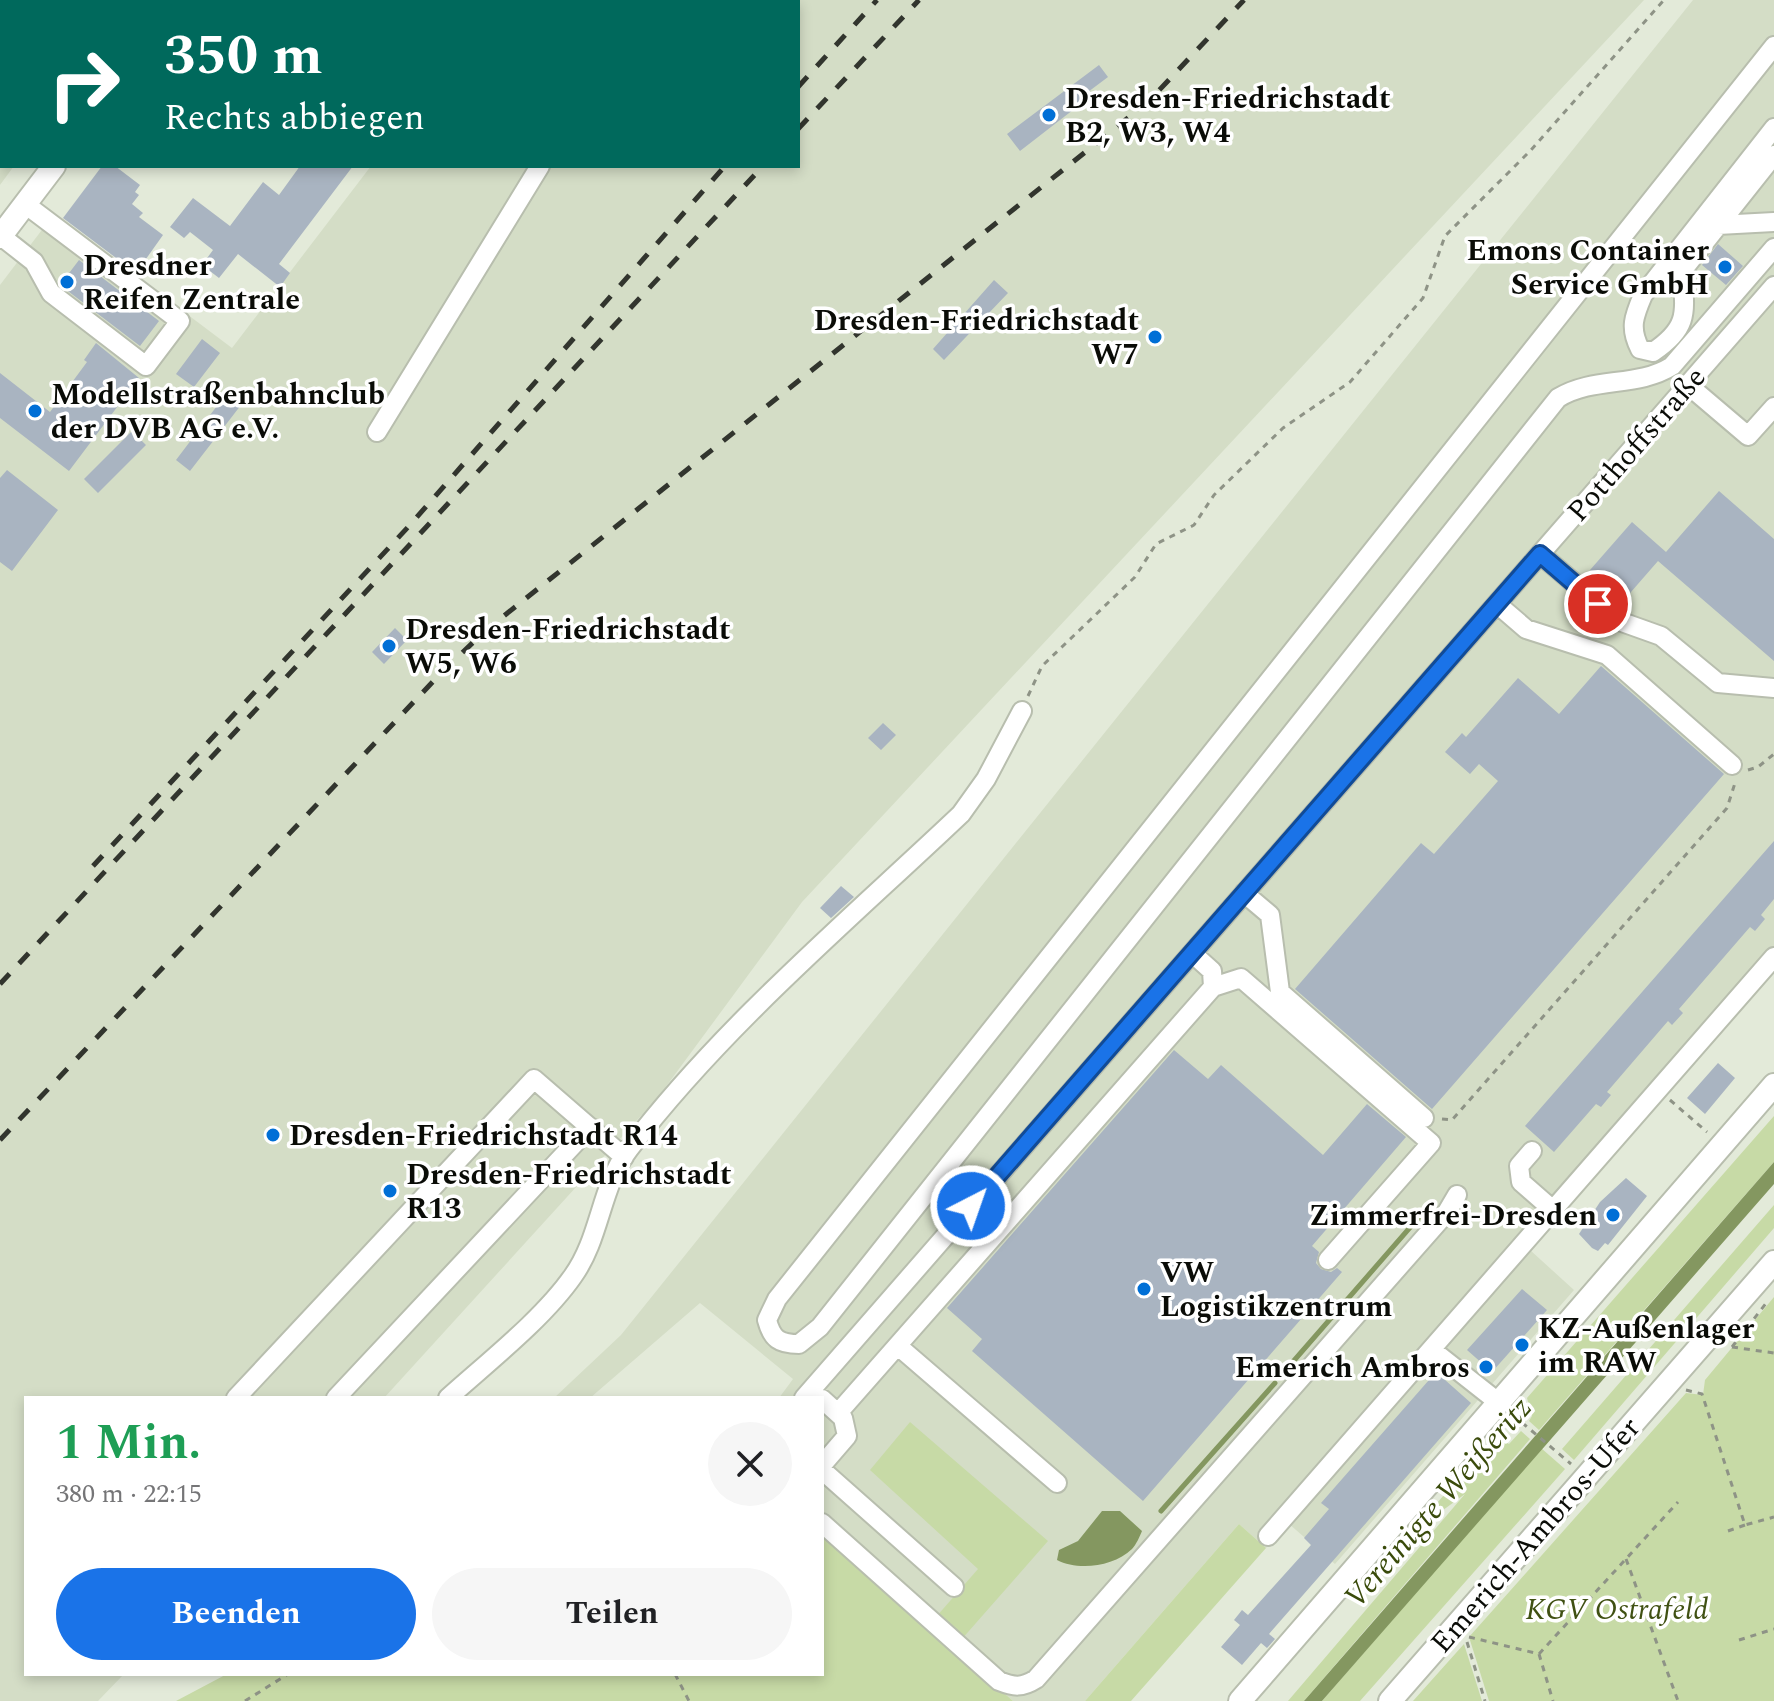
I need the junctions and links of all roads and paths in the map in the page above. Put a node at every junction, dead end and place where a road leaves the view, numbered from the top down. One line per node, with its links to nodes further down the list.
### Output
1 (1664, 0): 19 (path)
2 (1774, 46): 11 (street)
3 (1774, 128): 9 (street)
4 (1774, 155): 9 (street)
5 (52, 168): 7 (main road)
6 (539, 168): 15 (street)
7 (25, 204): 10 (main road); 10 (street)
8 (1774, 222): 9 (street)
9 (1718, 225)
10 (0, 236)
11 (1774, 248)
12 (1774, 286): 13 (street, Potthoffstraße)
13 (1688, 385): 14 (street); 16 (street, Potthoffstraße)
14 (1774, 407)
15 (377, 432)
16 (1540, 554): 17 (street, Potthoffstraße); 18 (street)
17 (1497, 604): 21 (street); 22 (street, Potthoffstraße)
18 (1774, 688)
19 (1022, 711): 32 (street)
20 (1774, 754): 21 (path)
21 (1732, 765): 28 (path)
22 (1244, 893): 23 (street, Potthoffstraße); 28 (street)
23 (1192, 953): 25 (street); 45 (street, Potthoffstraße)
24 (1774, 957): 27 (street)
25 (1213, 987): 35 (street); 38 (street)
26 (1774, 1085): 30 (main road)
27 (1657, 1089): 30 (path); 34 (street)
28 (1424, 1118)
29 (590, 1127): 32 (street); 42 (street); 43 (street)
30 (1722, 1145): 47 (main road)
31 (1532, 1151): 34 (street)
32 (624, 1157): 44 (street)
33 (1457, 1195): 55 (street)
34 (1553, 1210): 39 (street)
35 (1328, 1260)
36 (1774, 1262): 69 (main road, Emerich-Ambros-Ufer)
37 (1774, 1293): 40 (path)
38 (898, 1346): 48 (street); 52 (street)
39 (1432, 1350): 47 (street); 58 (street)
40 (1774, 1353)
41 (1690, 1392): 56 (path)
42 (238, 1396)
43 (338, 1396)
44 (450, 1396)
45 (814, 1396)
46 (824, 1403): 48 (street)
47 (1505, 1408): 50 (path); 68 (main road)
48 (838, 1413): 49 (street)
49 (824, 1465)
50 (1572, 1465)
51 (824, 1469): 60 (street)
52 (1057, 1483)
53 (1678, 1502): 59 (path)
54 (1774, 1517): 56 (path)
55 (824, 1525)
56 (1745, 1525): 57 (path)
57 (1728, 1531)
58 (1268, 1536)
59 (1626, 1559): 63 (path); 72 (path)
60 (954, 1587)
61 (1774, 1629): 62 (path)
62 (1739, 1640)
63 (1539, 1654): 70 (path); 71 (path)
64 (285, 1676): 66 (path)
65 (676, 1676): 67 (path)
66 (245, 1701)
67 (689, 1701)
68 (1240, 1701)
69 (1390, 1701)
70 (1485, 1701)
71 (1553, 1701)
72 (1678, 1701)

